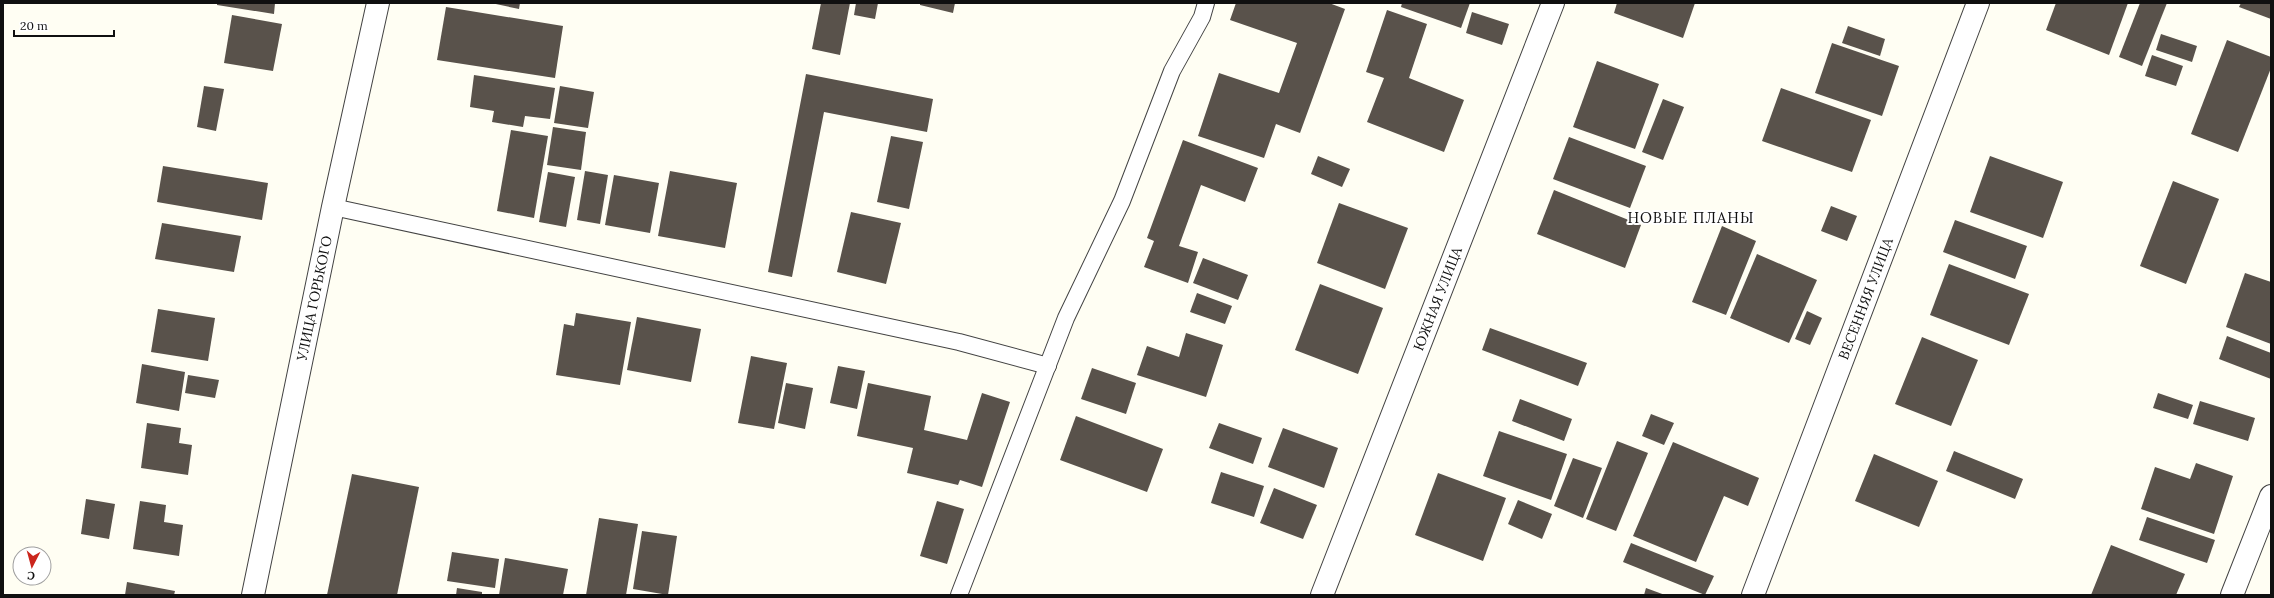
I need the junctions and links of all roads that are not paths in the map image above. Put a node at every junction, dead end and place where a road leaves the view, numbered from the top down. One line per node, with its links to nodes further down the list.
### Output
1 (378, 3): 5 (street, УЛИЦА ГОРЬКОГО)
2 (1206, 3): 6 (lane)
3 (1553, 3): 10 (street, ЮЖНАЯ УЛИЦА)
4 (1978, 3): 11 (street, ВЕСЕННЯЯ УЛИЦА)
5 (333, 207): 6 (lane); 8 (street, УЛИЦА ГОРЬКОГО)
6 (1048, 366): 9 (lane)
7 (2271, 496): 12 (street)
8 (253, 595)
9 (959, 595)
10 (1322, 595)
11 (1753, 595)
12 (2232, 595)

